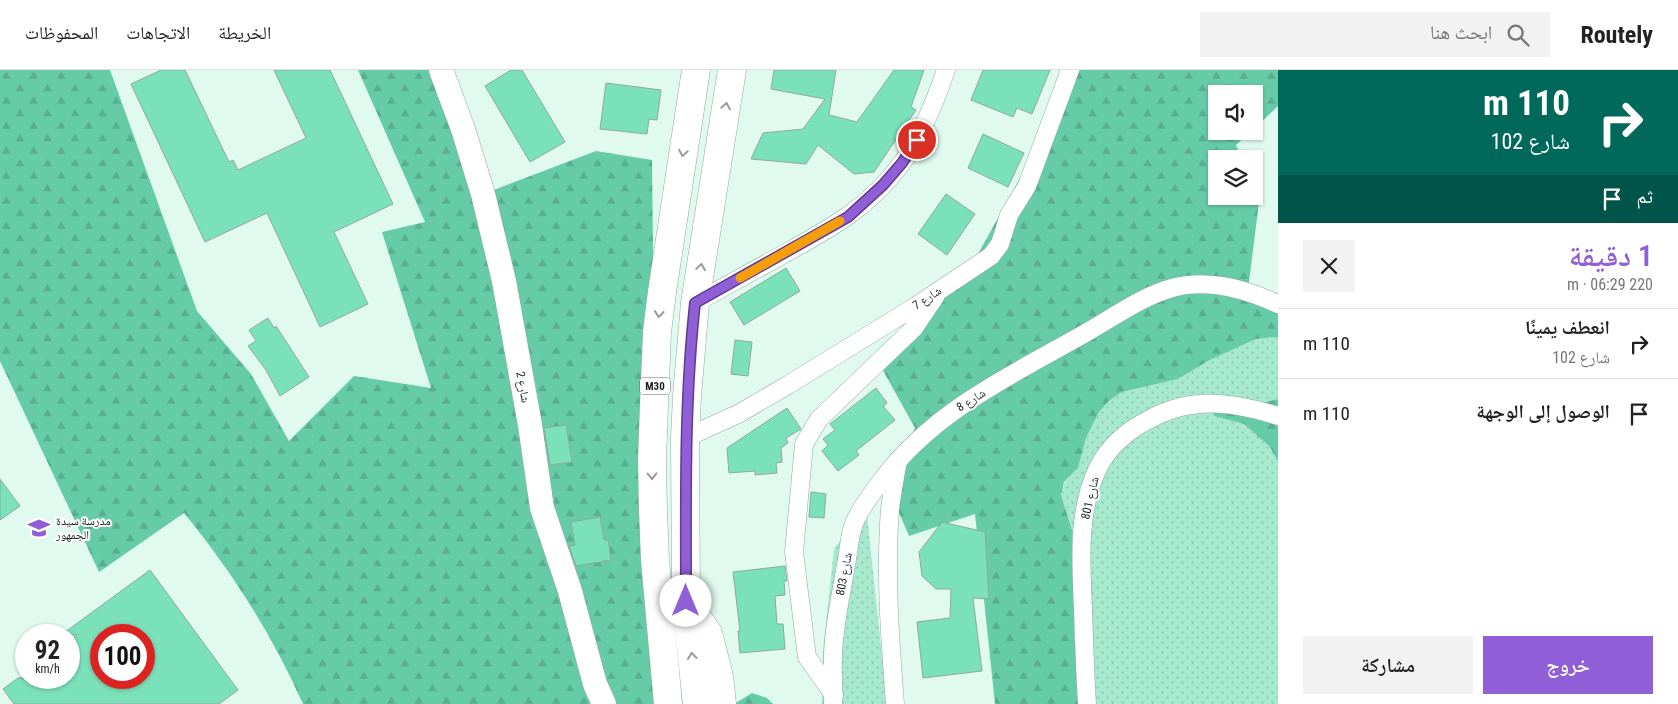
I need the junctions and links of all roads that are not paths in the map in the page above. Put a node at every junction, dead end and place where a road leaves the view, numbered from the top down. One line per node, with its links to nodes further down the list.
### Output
1 (441, 70): 14 (street, شارع 2)
2 (696, 70): 15 (highway, M30, one-way to 15)
3 (732, 70): 7 (highway, M30, one-way to 3)
4 (946, 70): 7 (street)
5 (1070, 70): 6 (street, شارع 7)
6 (939, 290): 10 (street, شارع 7); 13 (street)
7 (695, 303): 10 (highway, M30)
8 (1278, 304): 11 (street, شارع 8)
9 (1278, 416): 19 (street, شارع 801)
10 (685, 438): 12 (highway, M30)
11 (899, 458): 13 (street, شارع 803); 18 (street)
12 (686, 601): 16 (highway, M30, one-way to 12); 17 (highway)
13 (833, 700)
14 (604, 704)
15 (668, 704)
16 (697, 704)
17 (722, 704)
18 (895, 704)
19 (1087, 704)

